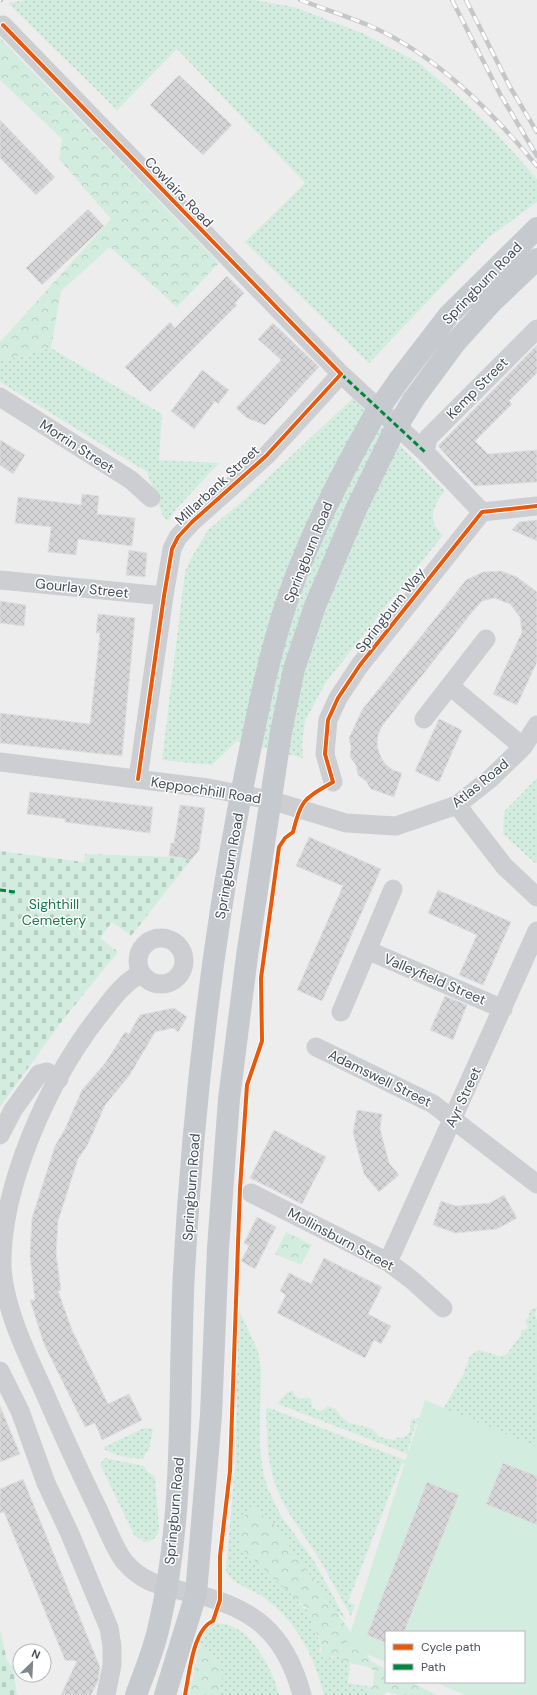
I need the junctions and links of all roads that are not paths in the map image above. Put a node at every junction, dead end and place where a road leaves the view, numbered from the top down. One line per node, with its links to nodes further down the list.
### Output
1 (3, 25): 5 (street, Cowlairs Road)
2 (534, 232): 21 (main road, Springburn Road, bridge)
3 (537, 259): 22 (main road, Springburn Road, bridge)
4 (537, 328): 7 (street, Kemp Street)
5 (341, 374): 7 (street, Cowlairs Road); 12 (street, Millarbank Street)
6 (0, 397): 8 (street, Morrin Street)
7 (425, 452): 10 (street)
8 (151, 498)
9 (537, 506): 10 (street)
10 (482, 512): 20 (street, Springburn Way)
11 (0, 580): 12 (street, Gourlay Street)
12 (164, 596): 19 (street, Millarbank Street)
13 (486, 640): 14 (street)
14 (450, 686): 15 (street); 17 (street)
15 (424, 719)
16 (537, 725): 17 (street, Atlas Road)
17 (523, 747): 23 (street, Atlas Road)
18 (0, 762): 19 (street, Keppochhill Road)
19 (138, 779): 21 (street, Keppochhill Road)
20 (333, 782)
21 (242, 794): 22 (street, Keppochhill Road); 40 (main road, Springburn Road)
22 (270, 800): 23 (street, Atlas Road); 41 (main road, Springburn Road)
23 (457, 805): 25 (street)
24 (393, 889): 27 (street, Valleyfield Street)
25 (537, 898)
26 (537, 931): 29 (street, Ayr Street)
27 (367, 950): 29 (street, Valleyfield Street); 30 (street, Valleyfield Street)
28 (141, 973): 32 (street, Springburn Road)
29 (503, 1008): 33 (street, Ayr Street)
30 (341, 1012)
31 (316, 1048): 33 (street, Adamswell Street)
32 (58, 1079): 34 (street); 40 (street, Springburn Road)
33 (453, 1118): 35 (street, Adamswell Street); 37 (street, Ayr Street)
34 (0, 1135)
35 (537, 1184)
36 (251, 1193): 37 (street, Mollinsburn Street)
37 (388, 1262): 38 (street, Mollinsburn Street)
38 (443, 1308)
39 (0, 1371): 42 (street)
40 (167, 1587): 41 (street, Springburn Road); 43 (main road, Springburn Road)
41 (196, 1594): 44 (main road, Springburn Road); 45 (street)
42 (106, 1695)
43 (136, 1695)
44 (165, 1695)
45 (302, 1695)

